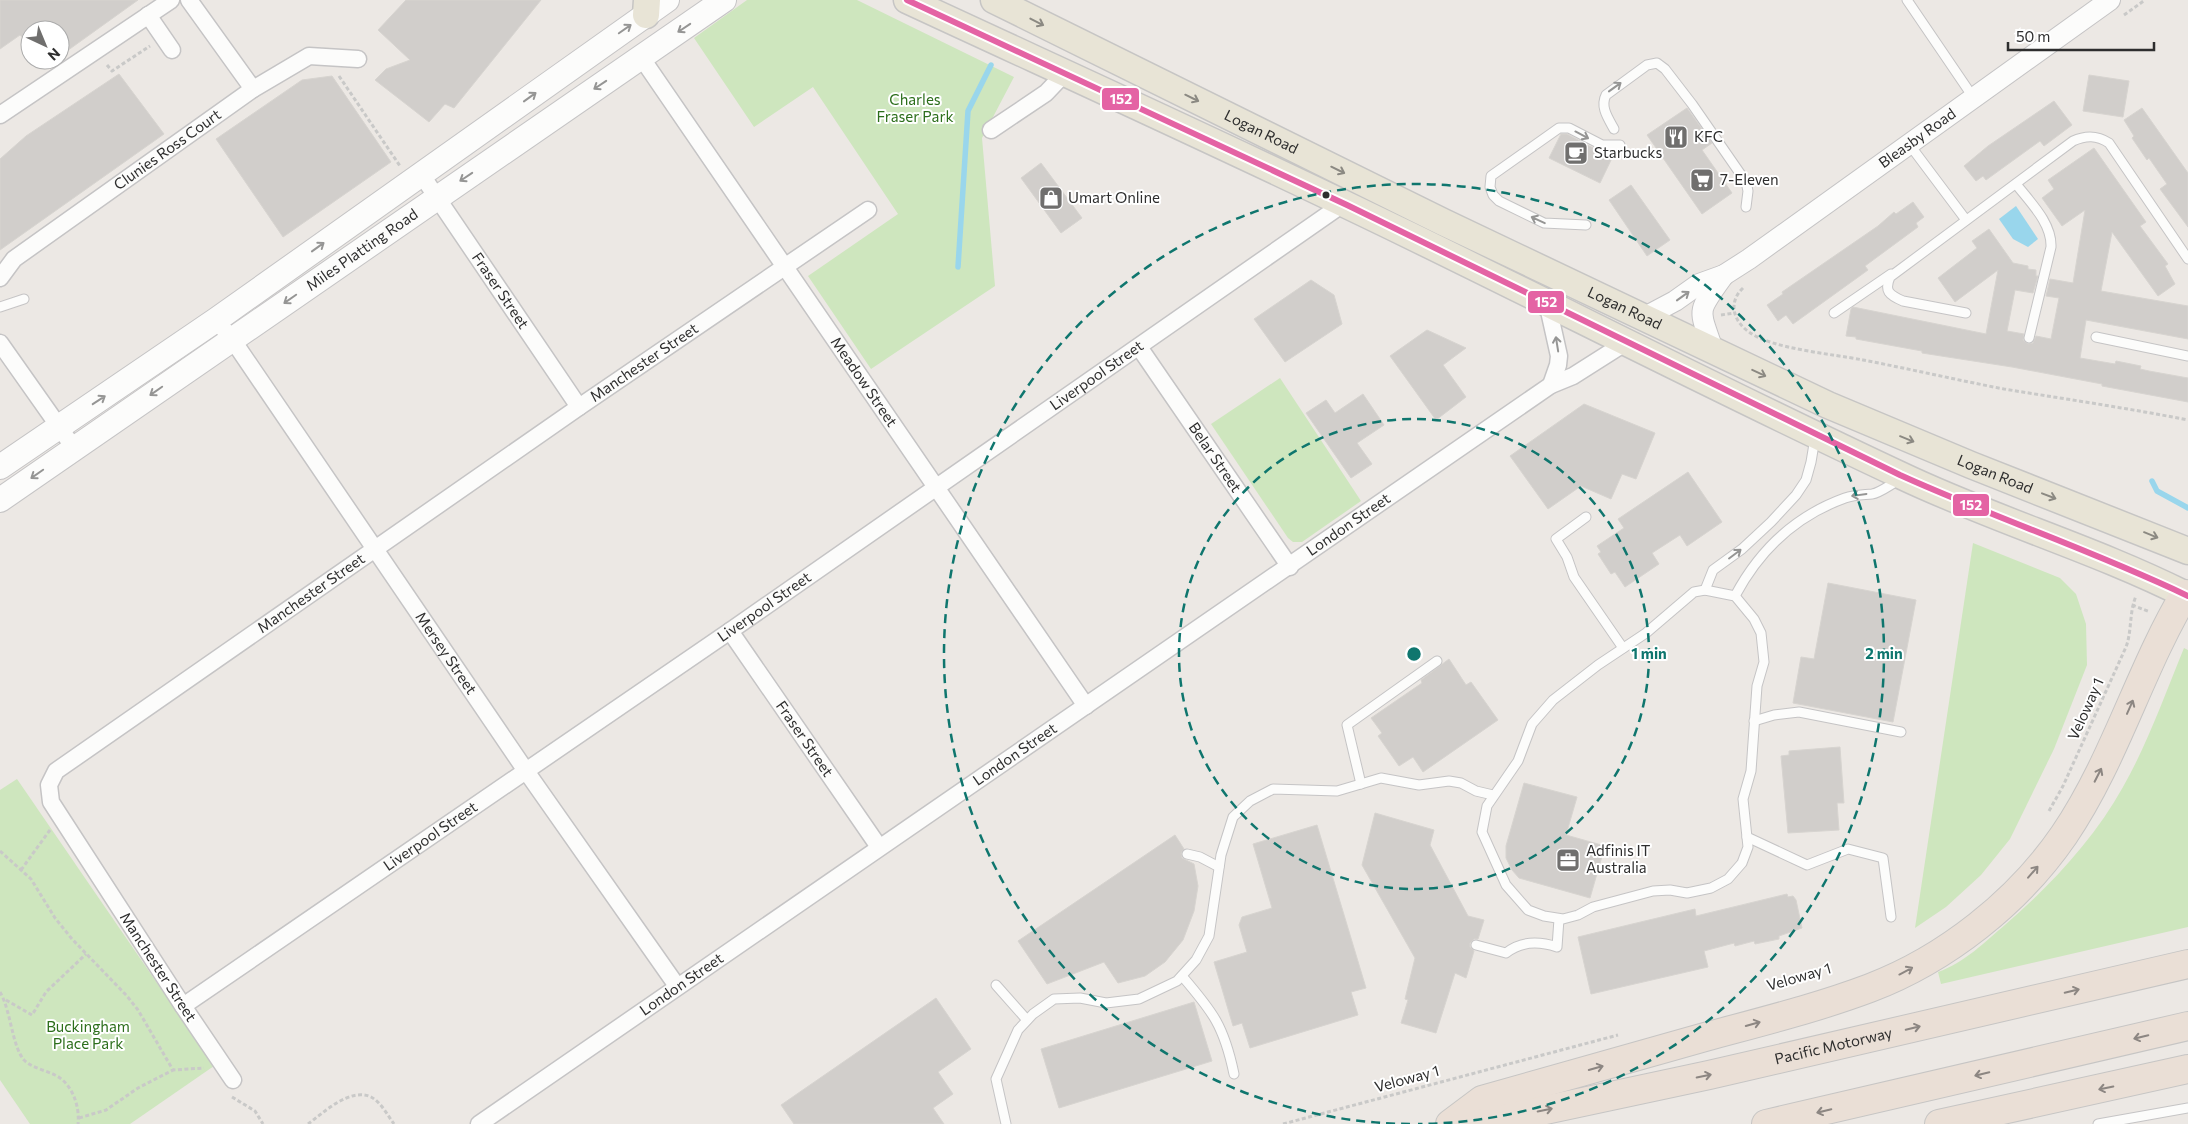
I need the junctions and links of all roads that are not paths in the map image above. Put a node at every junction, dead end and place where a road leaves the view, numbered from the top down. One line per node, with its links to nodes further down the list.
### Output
1 (171, 0): 10 (street)
2 (189, 0): 15 (street)
3 (667, 0): 9 (main road, Miles Platting Road)
4 (724, 0): 12 (main road, Miles Platting Road, one-way to 12)
5 (907, 0): 14 (main road, Logan Road)
6 (994, 0): 40 (main road, Logan Road, one-way to 40)
7 (1907, 0): 16 (lane)
8 (2109, 0): 16 (street, Bleasby Road)
9 (647, 7): 22 (main road, Miles Platting Road, one-way to 9)
10 (148, 15): 11 (street); 17 (street)
11 (168, 44)
12 (641, 57): 24 (main road, Miles Platting Road, one-way to 24); 31 (street, Meadow Street)
13 (358, 58): 15 (street, Clunies Ross Court)
14 (1065, 73): 19 (street); 25 (main road, Logan Road)
15 (253, 89): 34 (street, Clunies Ross Court)
16 (1973, 97): 20 (street, Bleasby Road)
17 (0, 115)
18 (1614, 129): 26 (lane, one-way to 26)
19 (991, 130)
20 (1909, 143): 28 (lane); 33 (street, Bleasby Road)
21 (1620, 145): 29 (lane, one-way to 21)
22 (411, 171): 24 (street, Fraser Street); 41 (main road, Miles Platting Road, one-way to 22)
23 (2016, 184): 28 (lane); 30 (lane); 43 (lane)
24 (437, 197): 44 (main road, Miles Platting Road, one-way to 44); 51 (street, Fraser Street)
25 (1342, 204): 36 (main road, Logan Road); 47 (street, Liverpool Street)
26 (1746, 207)
27 (868, 210): 31 (street, Manchester Street)
28 (1966, 220): 32 (lane)
29 (1586, 225)
30 (2188, 259)
31 (783, 266): 51 (street, Manchester Street); 57 (street, Meadow Street)
32 (1895, 271): 38 (lane); 39 (lane)
33 (1724, 275): 40 (street, Bleasby Road, one-way to 33); 48 (street, Bleasby Road)
34 (0, 278)
35 (24, 298): 37 (lane)
36 (1547, 302): 46 (main road, Logan Road); 50 (street, one-way to 36)
37 (0, 307)
38 (1834, 313)
39 (1966, 313)
40 (1643, 318): 48 (main road, Logan Road)
41 (216, 320): 44 (street, Mersey Street); 52 (main road, Miles Platting Road, one-way to 41)
42 (2096, 337): 49 (lane)
43 (2029, 338)
44 (232, 339): 54 (main road, Miles Platting Road, one-way to 54); 61 (street, Mersey Street)
45 (0, 343): 52 (street)
46 (1625, 343): 50 (street, London Street); 53 (main road, Logan Road)
47 (1139, 347): 57 (street, Liverpool Street); 64 (street, Belar Street)
48 (1714, 353): 59 (main road, Logan Road, one-way to 59)
49 (2188, 356)
50 (1551, 385): 64 (street, London Street)
51 (579, 407): 61 (street, Manchester Street)
52 (58, 427): 54 (street); 55 (main road, Miles Platting Road)
53 (1816, 435): 56 (main road, Logan Road); 65 (lane, one-way to 53)
54 (74, 448): 58 (main road, Miles Platting Road, one-way to 58)
55 (0, 468)
56 (1904, 477): 63 (main road, Logan Road); 67 (lane, one-way to 67)
57 (936, 487): 68 (street, Liverpool Street); 71 (street, Meadow Street)
58 (0, 500)
59 (2089, 511): 62 (main road, Logan Road, one-way to 62); 63 (main road)
60 (1586, 517): 69 (lane)
61 (375, 549): 74 (street, Mersey Street); 88 (street, Manchester Street)
62 (2188, 551)
63 (2113, 561): 66 (main road, Logan Road)
64 (1290, 567): 71 (street, London Street)
65 (1704, 590): 67 (lane); 69 (lane)
66 (2187, 593): 97 (highway, one-way to 66)
67 (1735, 596): 72 (lane)
68 (730, 631): 74 (street, Liverpool Street); 78 (street, Fraser Street)
69 (1623, 648): 76 (lane)
70 (1437, 660): 75 (lane)
71 (1086, 706): 78 (street, London Street)
72 (1754, 721): 73 (lane); 77 (lane)
73 (1901, 732)
74 (526, 771): 87 (street, Mersey Street); 88 (street, Liverpool Street)
75 (1362, 784): 76 (lane); 80 (lane)
76 (1493, 795): 82 (lane)
77 (1747, 837): 81 (lane); 82 (lane)
78 (879, 847): 87 (street, London Street)
79 (1188, 854): 80 (lane)
80 (1218, 867): 85 (lane)
81 (1891, 917)
82 (1559, 918): 83 (lane)
83 (1476, 946)
84 (2188, 964): 98 (highway, Pacific Motorway, one-way to 84)
85 (1182, 976): 89 (lane); 93 (lane)
86 (996, 985): 89 (lane)
87 (678, 986): 95 (street, London Street)
88 (183, 1006): 92 (street, Manchester Street)
89 (1027, 1020): 96 (lane)
90 (2188, 1026): 99 (highway, one-way to 99)
91 (2188, 1069): 100 (highway, one-way to 100)
92 (229, 1074)
93 (1234, 1074)
94 (2188, 1108): 101 (lane)
95 (479, 1124)
96 (1006, 1124)
97 (1450, 1124)
98 (1480, 1124)
99 (1766, 1124)
100 (1939, 1124)
101 (2098, 1124)

